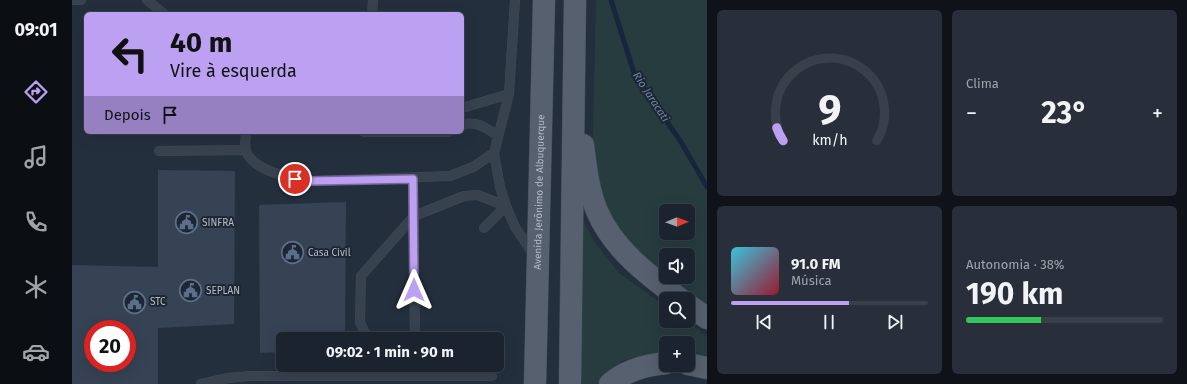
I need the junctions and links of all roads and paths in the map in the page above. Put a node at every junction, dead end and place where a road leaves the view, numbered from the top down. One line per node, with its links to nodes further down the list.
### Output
1 (72, 0): 2 (lane)
2 (81, 0)
3 (147, 0): 8 (lane)
4 (373, 0): 9 (lane)
5 (515, 0): 11 (lane)
6 (544, 0): 23 (main road, Avenida Jerônimo de Albuquerque)
7 (575, 0): 10 (main road)
8 (162, 12)
9 (372, 12)
10 (574, 51): 24 (main road); 40 (main road)
11 (510, 94): 12 (lane); 15 (lane)
12 (464, 107)
13 (464, 125): 15 (lane)
14 (246, 134): 16 (lane)
15 (497, 135): 18 (lane)
16 (245, 150): 17 (lane); 19 (lane)
17 (159, 151)
18 (494, 153): 19 (lane); 20 (lane)
19 (413, 179): 21 (lane)
20 (506, 206): 21 (lane); 22 (lane); 23 (lane)
21 (414, 216): 28 (lane); 29 (lane)
22 (484, 228)
23 (538, 261): 26 (main road, Avenida Jerônimo de Albuquerque)
24 (671, 292)
25 (695, 310): 27 (main road)
26 (537, 314): 38 (main road); 39 (main road, Avenida Jerônimo de Albuquerque)
27 (707, 318)
28 (366, 332)
29 (415, 332)
30 (659, 364): 41 (main road)
31 (695, 365): 32 (main road)
32 (707, 368)
33 (402, 372): 34 (lane)
34 (405, 375): 35 (lane); 37 (lane)
35 (415, 375): 36 (lane)
36 (492, 376)
37 (201, 384)
38 (524, 384)
39 (536, 384)
40 (570, 384)
41 (610, 384)

